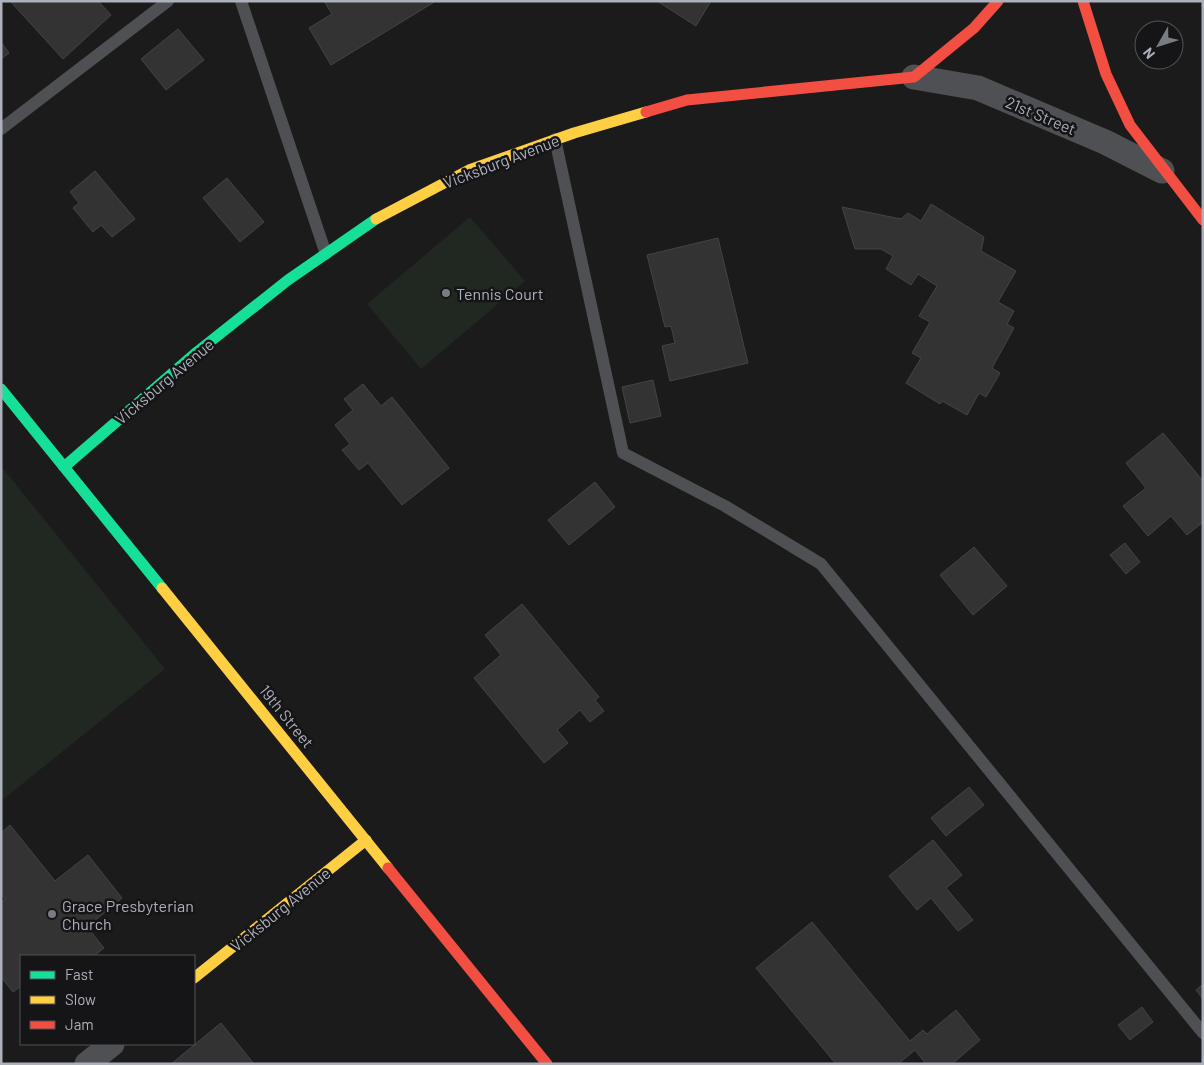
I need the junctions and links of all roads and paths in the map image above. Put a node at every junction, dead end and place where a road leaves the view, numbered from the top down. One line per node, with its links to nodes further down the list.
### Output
1 (168, 1): 6 (lane)
2 (241, 1): 10 (lane)
3 (998, 1): 5 (street)
4 (1083, 1): 8 (street, 21st Street)
5 (914, 77): 7 (street, Vicksburg Avenue); 8 (street, 21st Street)
6 (1, 129)
7 (556, 139): 10 (street, Vicksburg Avenue); 15 (lane)
8 (1162, 171): 9 (street, 21st Street)
9 (1203, 220)
10 (326, 254): 12 (street, Vicksburg Avenue)
11 (1, 389): 12 (street, 19th Street)
12 (64, 467): 13 (street, 19th Street)
13 (366, 840): 14 (street, Vicksburg Avenue); 18 (street, 19th Street)
14 (195, 977)
15 (1203, 1033)
16 (111, 1045): 17 (street)
17 (87, 1064)
18 (547, 1064)

